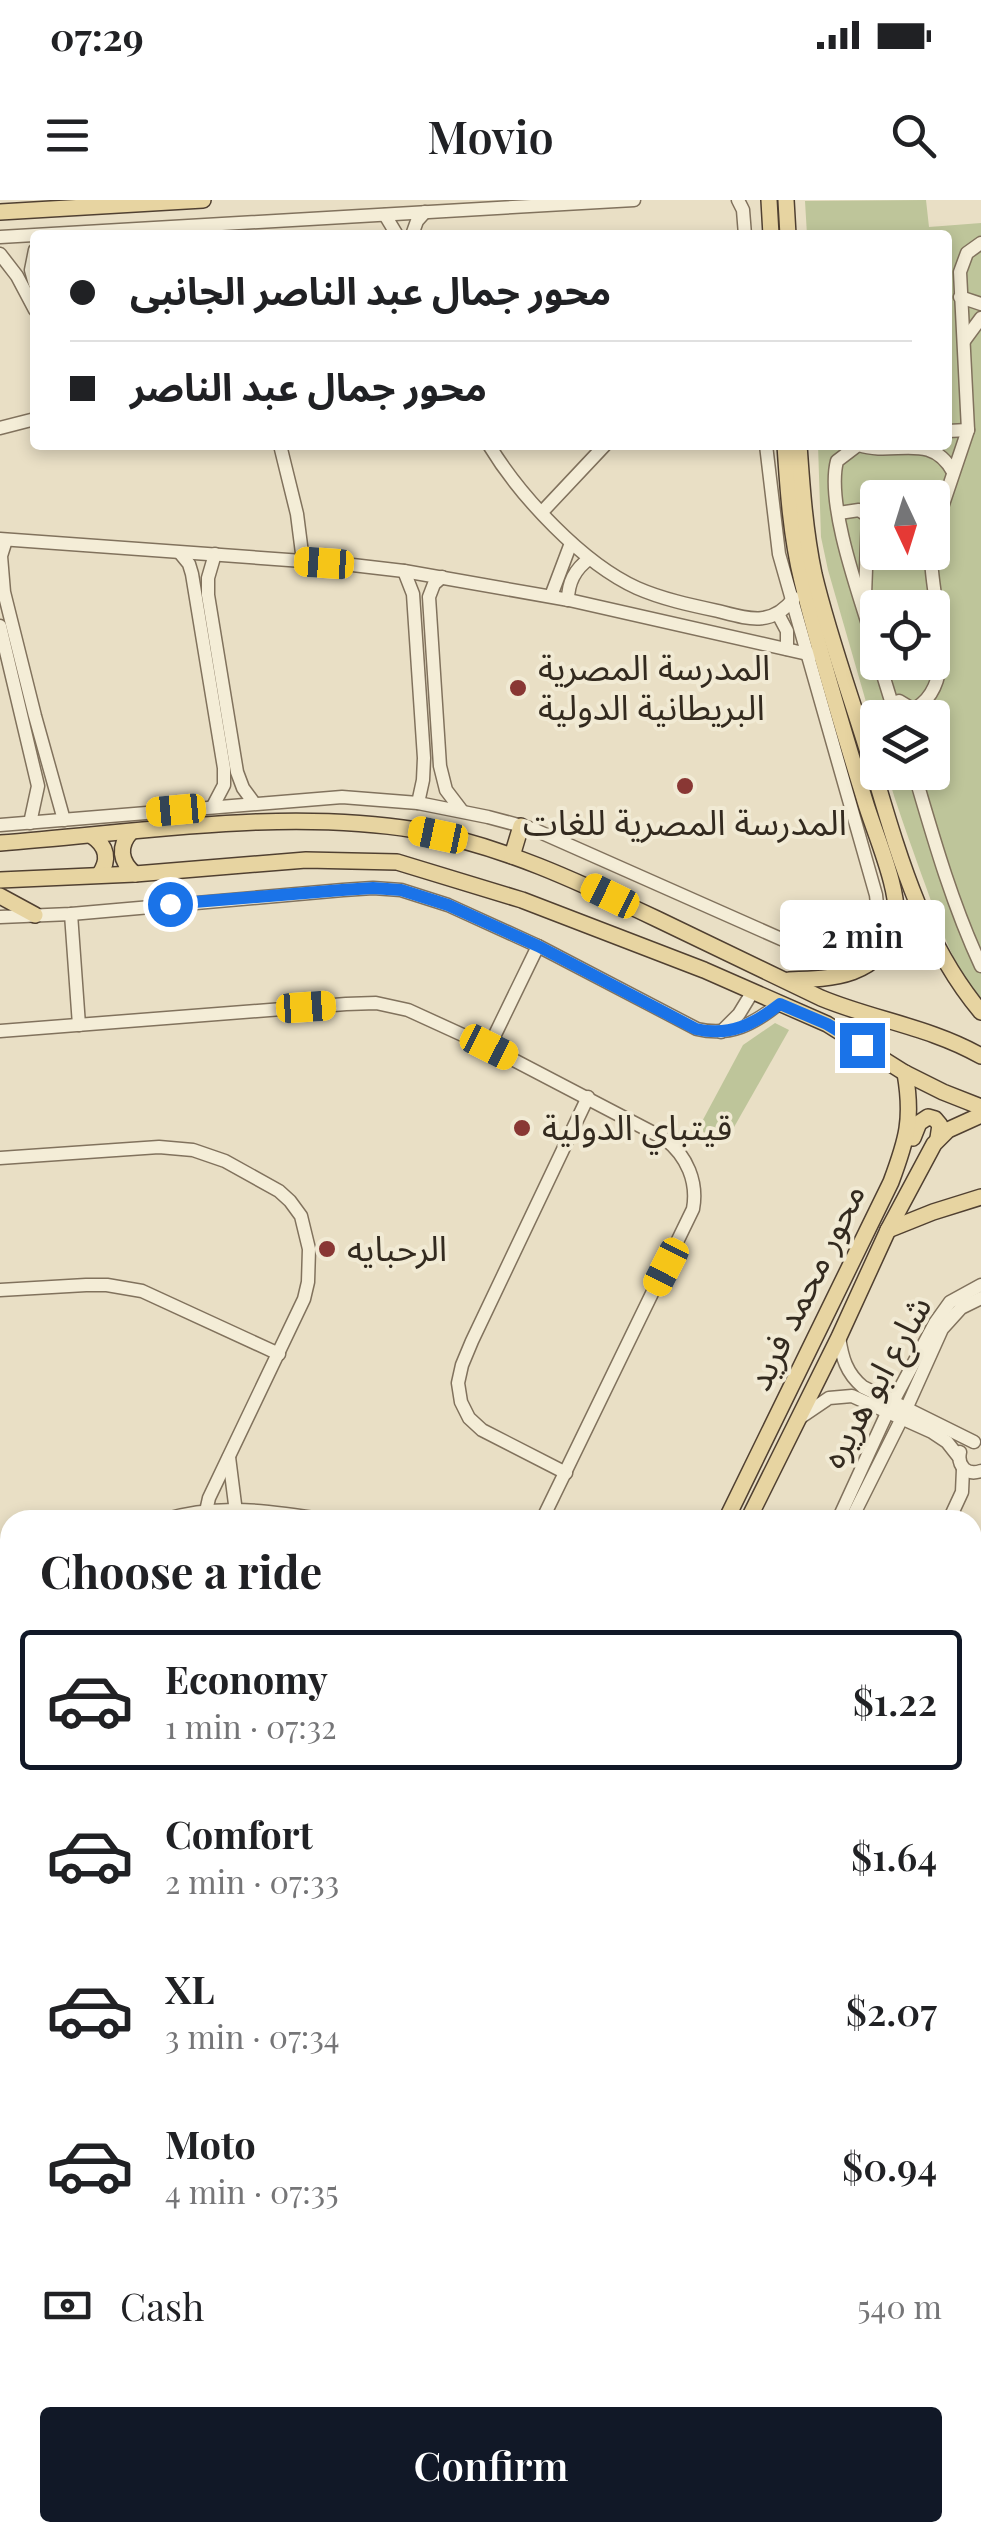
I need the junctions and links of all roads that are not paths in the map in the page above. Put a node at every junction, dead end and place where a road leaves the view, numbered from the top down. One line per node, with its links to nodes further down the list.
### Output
1 (203, 200): 6 (main road)
2 (634, 200): 7 (street)
3 (738, 200): 12 (street)
4 (769, 200): 13 (main road)
5 (786, 200): 14 (main road)
6 (0, 212)
7 (425, 212): 8 (street); 11 (street)
8 (385, 215): 9 (street); 10 (street)
9 (127, 230)
10 (394, 230)
11 (414, 230)
12 (745, 230)
13 (771, 230)
14 (788, 230)
15 (30, 235): 16 (street)
16 (0, 236)
17 (981, 243): 20 (street)
18 (0, 254): 19 (street)
19 (30, 284)
20 (960, 298): 21 (street); 23 (street)
21 (981, 304)
22 (981, 318): 23 (street)
23 (964, 341): 26 (street)
24 (30, 420): 25 (street)
25 (0, 428)
26 (968, 430): 27 (street); 36 (street)
27 (952, 431)
28 (281, 450): 45 (street)
29 (492, 450): 38 (street)
30 (600, 450): 38 (street)
31 (767, 450): 58 (street)
32 (785, 450): 51 (main road)
33 (800, 450): 91 (main road)
34 (850, 450): 39 (street)
35 (930, 450): 36 (street)
36 (953, 472): 37 (street)
37 (950, 481)
38 (542, 512): 41 (street)
39 (839, 513): 52 (street); 55 (street)
40 (3, 540): 42 (street); 46 (street)
41 (571, 542): 44 (street); 54 (street)
42 (180, 553): 43 (street); 50 (street)
43 (215, 554): 45 (street); 50 (street)
44 (590, 558): 57 (street); 59 (street)
45 (303, 561): 48 (street)
46 (0, 564): 66 (street)
47 (932, 570): 64 (street)
48 (404, 571): 49 (street); 53 (street)
49 (442, 577): 54 (street); 56 (street)
50 (200, 578): 65 (street)
51 (802, 582): 58 (street); 63 (main road)
52 (865, 590)
53 (413, 594): 56 (street); 68 (street)
54 (551, 596): 57 (street)
55 (860, 596)
56 (429, 597): 67 (street)
57 (568, 600): 61 (street)
58 (792, 600): 59 (street); 62 (street)
59 (778, 614): 61 (street)
60 (0, 626): 66 (street)
61 (786, 649): 62 (street)
62 (807, 654): 63 (street); 88 (street)
63 (824, 660): 90 (main road)
64 (926, 700)
65 (221, 708): 70 (street); 72 (street)
66 (32, 730): 74 (street); 75 (street)
67 (439, 749): 68 (street); 73 (street)
68 (424, 750): 71 (street)
69 (919, 790): 93 (street)
70 (254, 803): 71 (street); 72 (street)
71 (418, 803): 73 (street)
72 (213, 806): 74 (street)
73 (462, 812): 77 (street)
74 (64, 820): 75 (street)
75 (30, 823): 76 (street)
76 (0, 826)
77 (521, 826): 81 (main road); 88 (street)
78 (131, 832): 79 (main road); 81 (main road); 82 (main road)
79 (92, 836): 80 (main road); 83 (main road)
80 (0, 843)
81 (512, 856): 94 (main road)
82 (135, 874): 83 (main road); 95 (main road)
83 (100, 875): 84 (main road)
84 (0, 880)
85 (0, 896): 86 (main road)
86 (35, 914): 87 (street); 89 (street)
87 (70, 914): 92 (street); 98 (street)
88 (877, 915): 90 (main road)
89 (0, 918)
90 (894, 930): 91 (main road); 94 (main road)
91 (930, 934): 97 (main road)
92 (538, 946): 100 (street); 101 (street)
93 (981, 966)
94 (784, 980): 102 (main road)
95 (753, 991): 96 (main road); 100 (street)
96 (780, 1004): 100 (street); 103 (main road)
97 (981, 1012)
98 (79, 1024): 99 (street); 101 (street)
99 (0, 1031)
100 (721, 1032)
101 (489, 1047): 104 (street)
102 (981, 1056)
103 (905, 1073): 105 (main road); 107 (main road, محور محمد فريد)
104 (588, 1097): 121 (street); 121 (street)
105 (981, 1111): 106 (main road)
106 (938, 1138): 107 (main road); 110 (main road, محور محمد فريد)
107 (902, 1148): 126 (main road, محور محمد فريد)
108 (0, 1158): 115 (street)
109 (981, 1197): 110 (main road)
110 (888, 1230): 114 (main road, محور محمد فريد)
111 (981, 1285): 116 (street, شارع ابو هريره)
112 (0, 1290): 115 (street)
113 (981, 1298): 116 (street, شارع ابو هريره)
114 (838, 1337): 116 (street); 117 (main road, محور محمد فريد)
115 (279, 1354): 119 (street)
116 (898, 1410): 117 (street); 118 (street); 120 (street); 128 (street, شارع ابو هريره); 129 (street, شارع ابو هريره)
117 (798, 1418): 127 (main road, محور محمد فريد)
118 (979, 1443): 120 (street)
119 (228, 1455): 123 (street); 124 (street)
120 (961, 1462): 122 (street); 130 (street)
121 (566, 1472): 125 (street)
122 (981, 1473): 131 (street)
123 (207, 1510)
124 (236, 1510)
125 (547, 1510)
126 (731, 1510)
127 (753, 1510)
128 (843, 1510)
129 (855, 1510)
130 (954, 1510)
131 (963, 1510)

